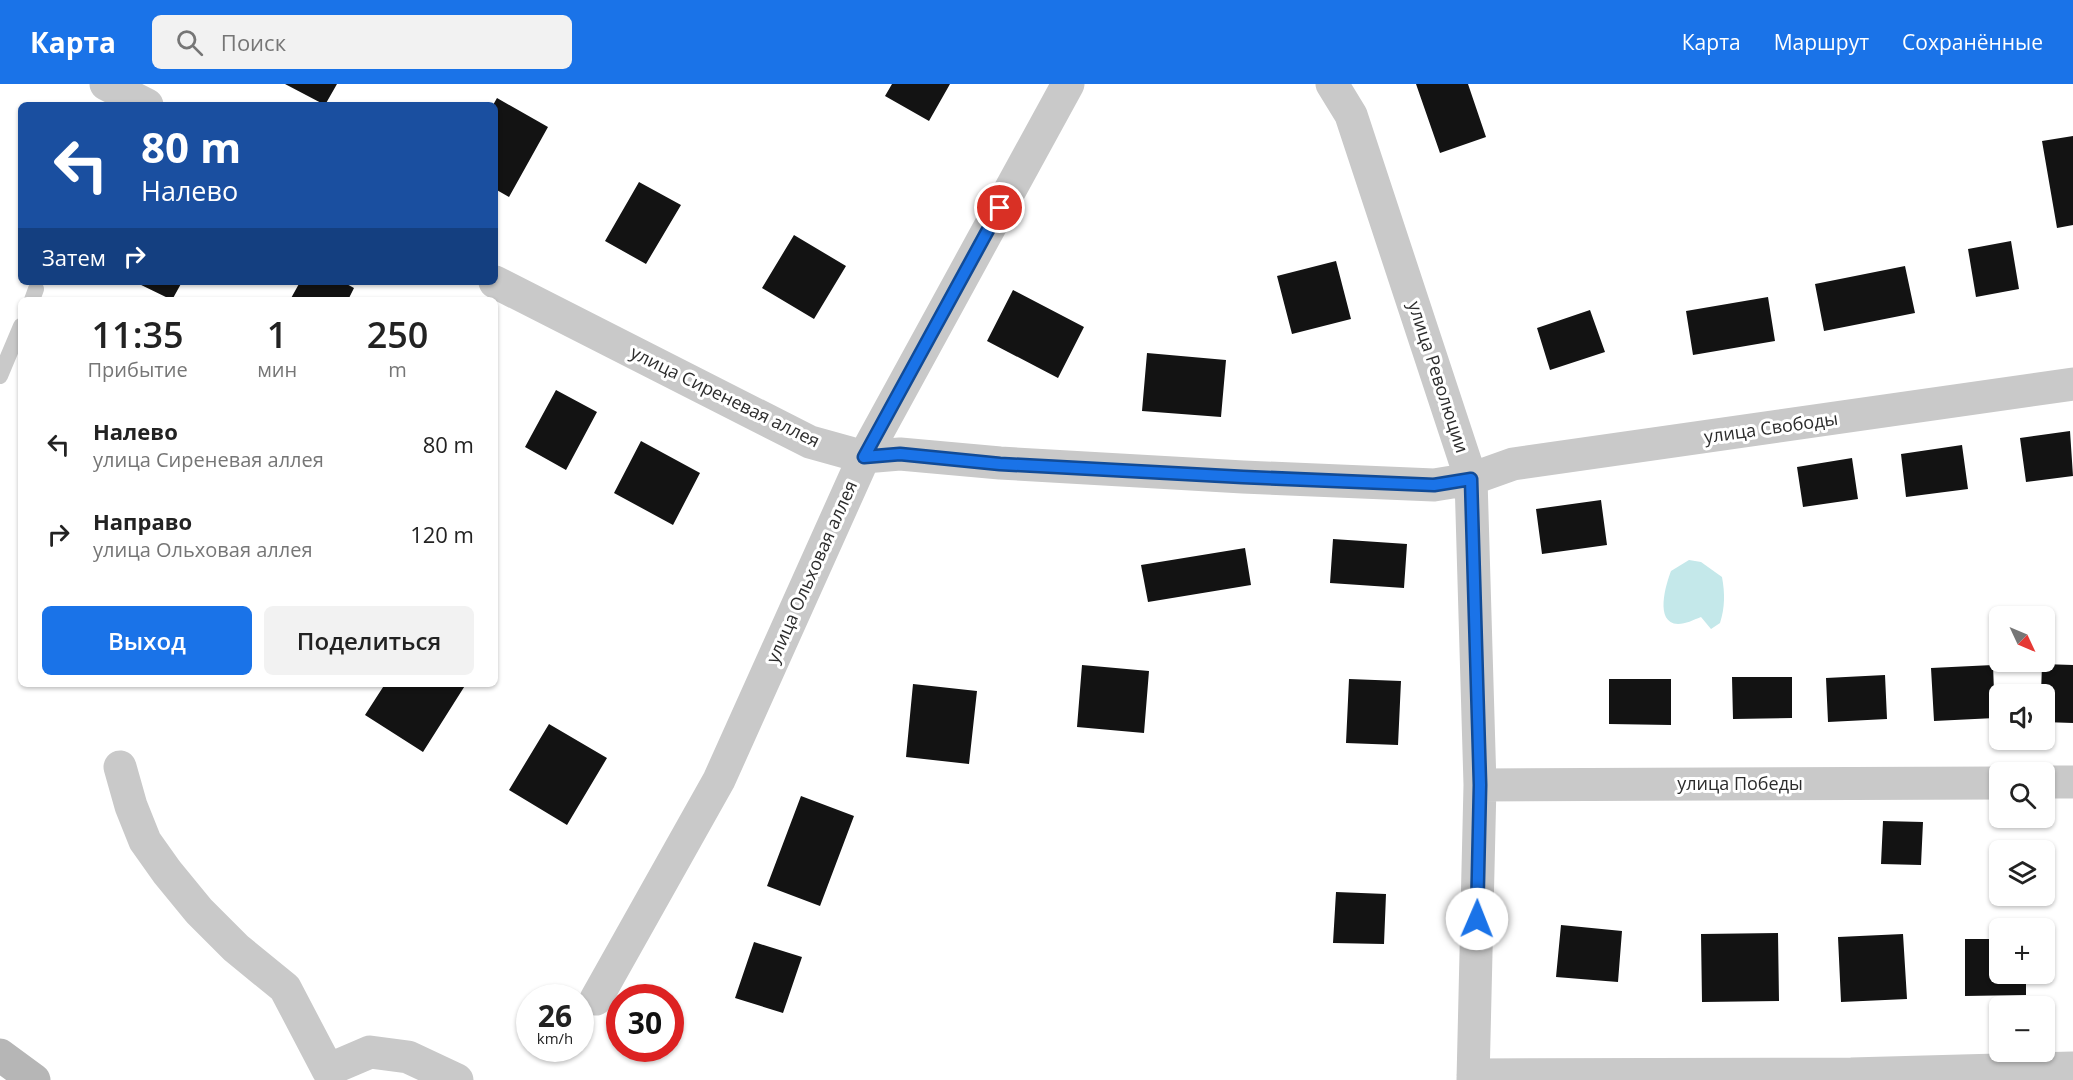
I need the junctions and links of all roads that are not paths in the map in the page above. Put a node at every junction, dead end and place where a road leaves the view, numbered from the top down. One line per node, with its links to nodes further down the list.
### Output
1 (106, 84): 4 (street)
2 (1068, 84): 9 (street, улица Ольховая аллея)
3 (1332, 84): 10 (street, улица Революции)
4 (141, 102)
5 (498, 284): 9 (street, улица Сиреневая аллея)
6 (18, 333): 7 (lane)
7 (0, 376)
8 (2073, 384): 10 (street, улица Свободы)
9 (864, 457): 10 (street, улица Сиреневая аллея); 16 (street, улица Ольховая аллея)
10 (1471, 479): 15 (street, улица Революции)
11 (120, 767): 19 (street)
12 (2055, 782): 13 (street)
13 (2073, 782)
14 (1989, 783): 15 (street, улица Победы)
15 (1480, 785): 21 (street, улица Революции)
16 (596, 999)
17 (0, 1055): 22 (main road)
18 (2073, 1068): 20 (street)
19 (322, 1075): 23 (street)
20 (1851, 1077): 21 (street)
21 (1473, 1078)
22 (34, 1080)
23 (456, 1080)

